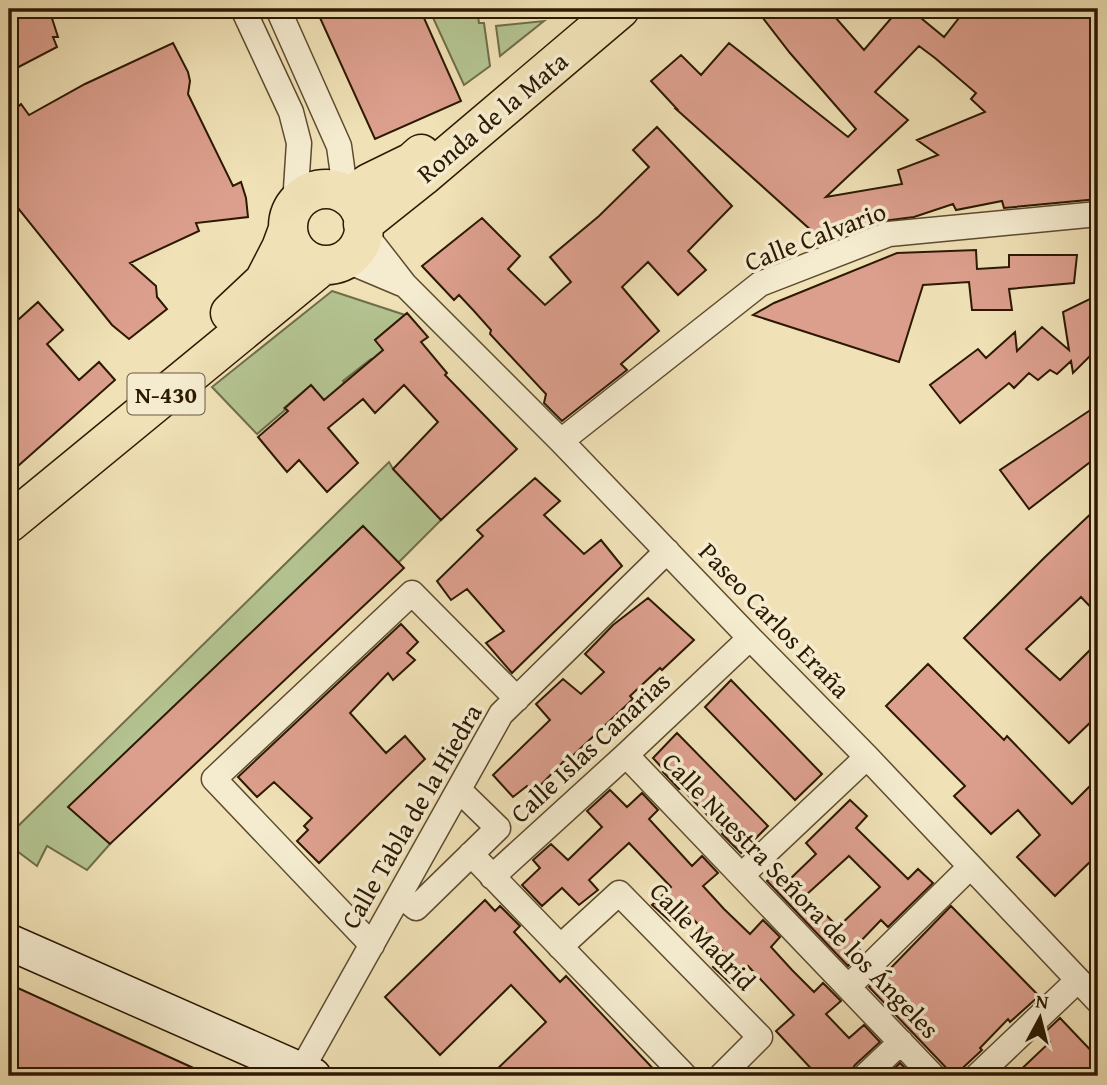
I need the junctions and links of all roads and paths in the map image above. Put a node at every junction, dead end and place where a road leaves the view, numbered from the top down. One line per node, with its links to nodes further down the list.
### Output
1 (243, 9): 6 (street)
2 (278, 9): 7 (street)
3 (589, 9): 7 (highway, Ronda de la Mata / N-430)
4 (620, 9): 7 (highway, Ronda de la Mata / N-430)
5 (1098, 214): 9 (street, Calle Calvario)
6 (291, 217): 7 (highway); 7 (highway); 10 (highway, N-430)
7 (348, 229): 8 (street, Paseo Carlos Eraña); 8 (street, Paseo Carlos Eraña); 11 (highway, N-430)
8 (405, 285): 9 (street, Paseo Carlos Eraña)
9 (561, 441): 12 (street, Paseo Carlos Eraña)
10 (9, 501)
11 (9, 523)
12 (667, 551): 13 (street, Paseo Carlos Eraña); 14 (street, Calle Tabla de la Hiedra)
13 (750, 638): 15 (street, Calle Islas Canarias); 16 (street, Paseo Carlos Eraña)
14 (517, 699): 17 (street, Calle Tabla de la Hiedra); 24 (street)
15 (626, 755): 20 (street, Calle Nuestra Señora de los Ángeles); 21 (street, Calle Islas Canarias)
16 (867, 757): 19 (street, Paseo Carlos Eraña); 20 (street)
17 (459, 790): 18 (street); 22 (street, Calle Tabla de la Hiedra)
18 (471, 854): 21 (street); 22 (street)
19 (970, 867): 26 (street, Paseo Carlos Eraña); 27 (street)
20 (742, 876): 27 (street, Calle Nuestra Señora de los Ángeles)
21 (492, 877): 25 (street)
22 (400, 895): 24 (street, Calle Tabla de la Hiedra)
23 (9, 942): 30 (main road)
24 (372, 945): 30 (street, Calle Tabla de la Hiedra)
25 (560, 947): 31 (street); 32 (street, Calle Madrid)
26 (1078, 980): 28 (street, Paseo Carlos Eraña); 35 (street)
27 (848, 986): 29 (street, Calle Nuestra Señora de los Ángeles)
28 (1098, 1001)
29 (901, 1042): 33 (street); 34 (street, Calle Nuestra Señora de los Ángeles)
30 (304, 1074)
31 (685, 1076)
32 (720, 1076)
33 (865, 1076)
34 (933, 1076)
35 (978, 1076)

